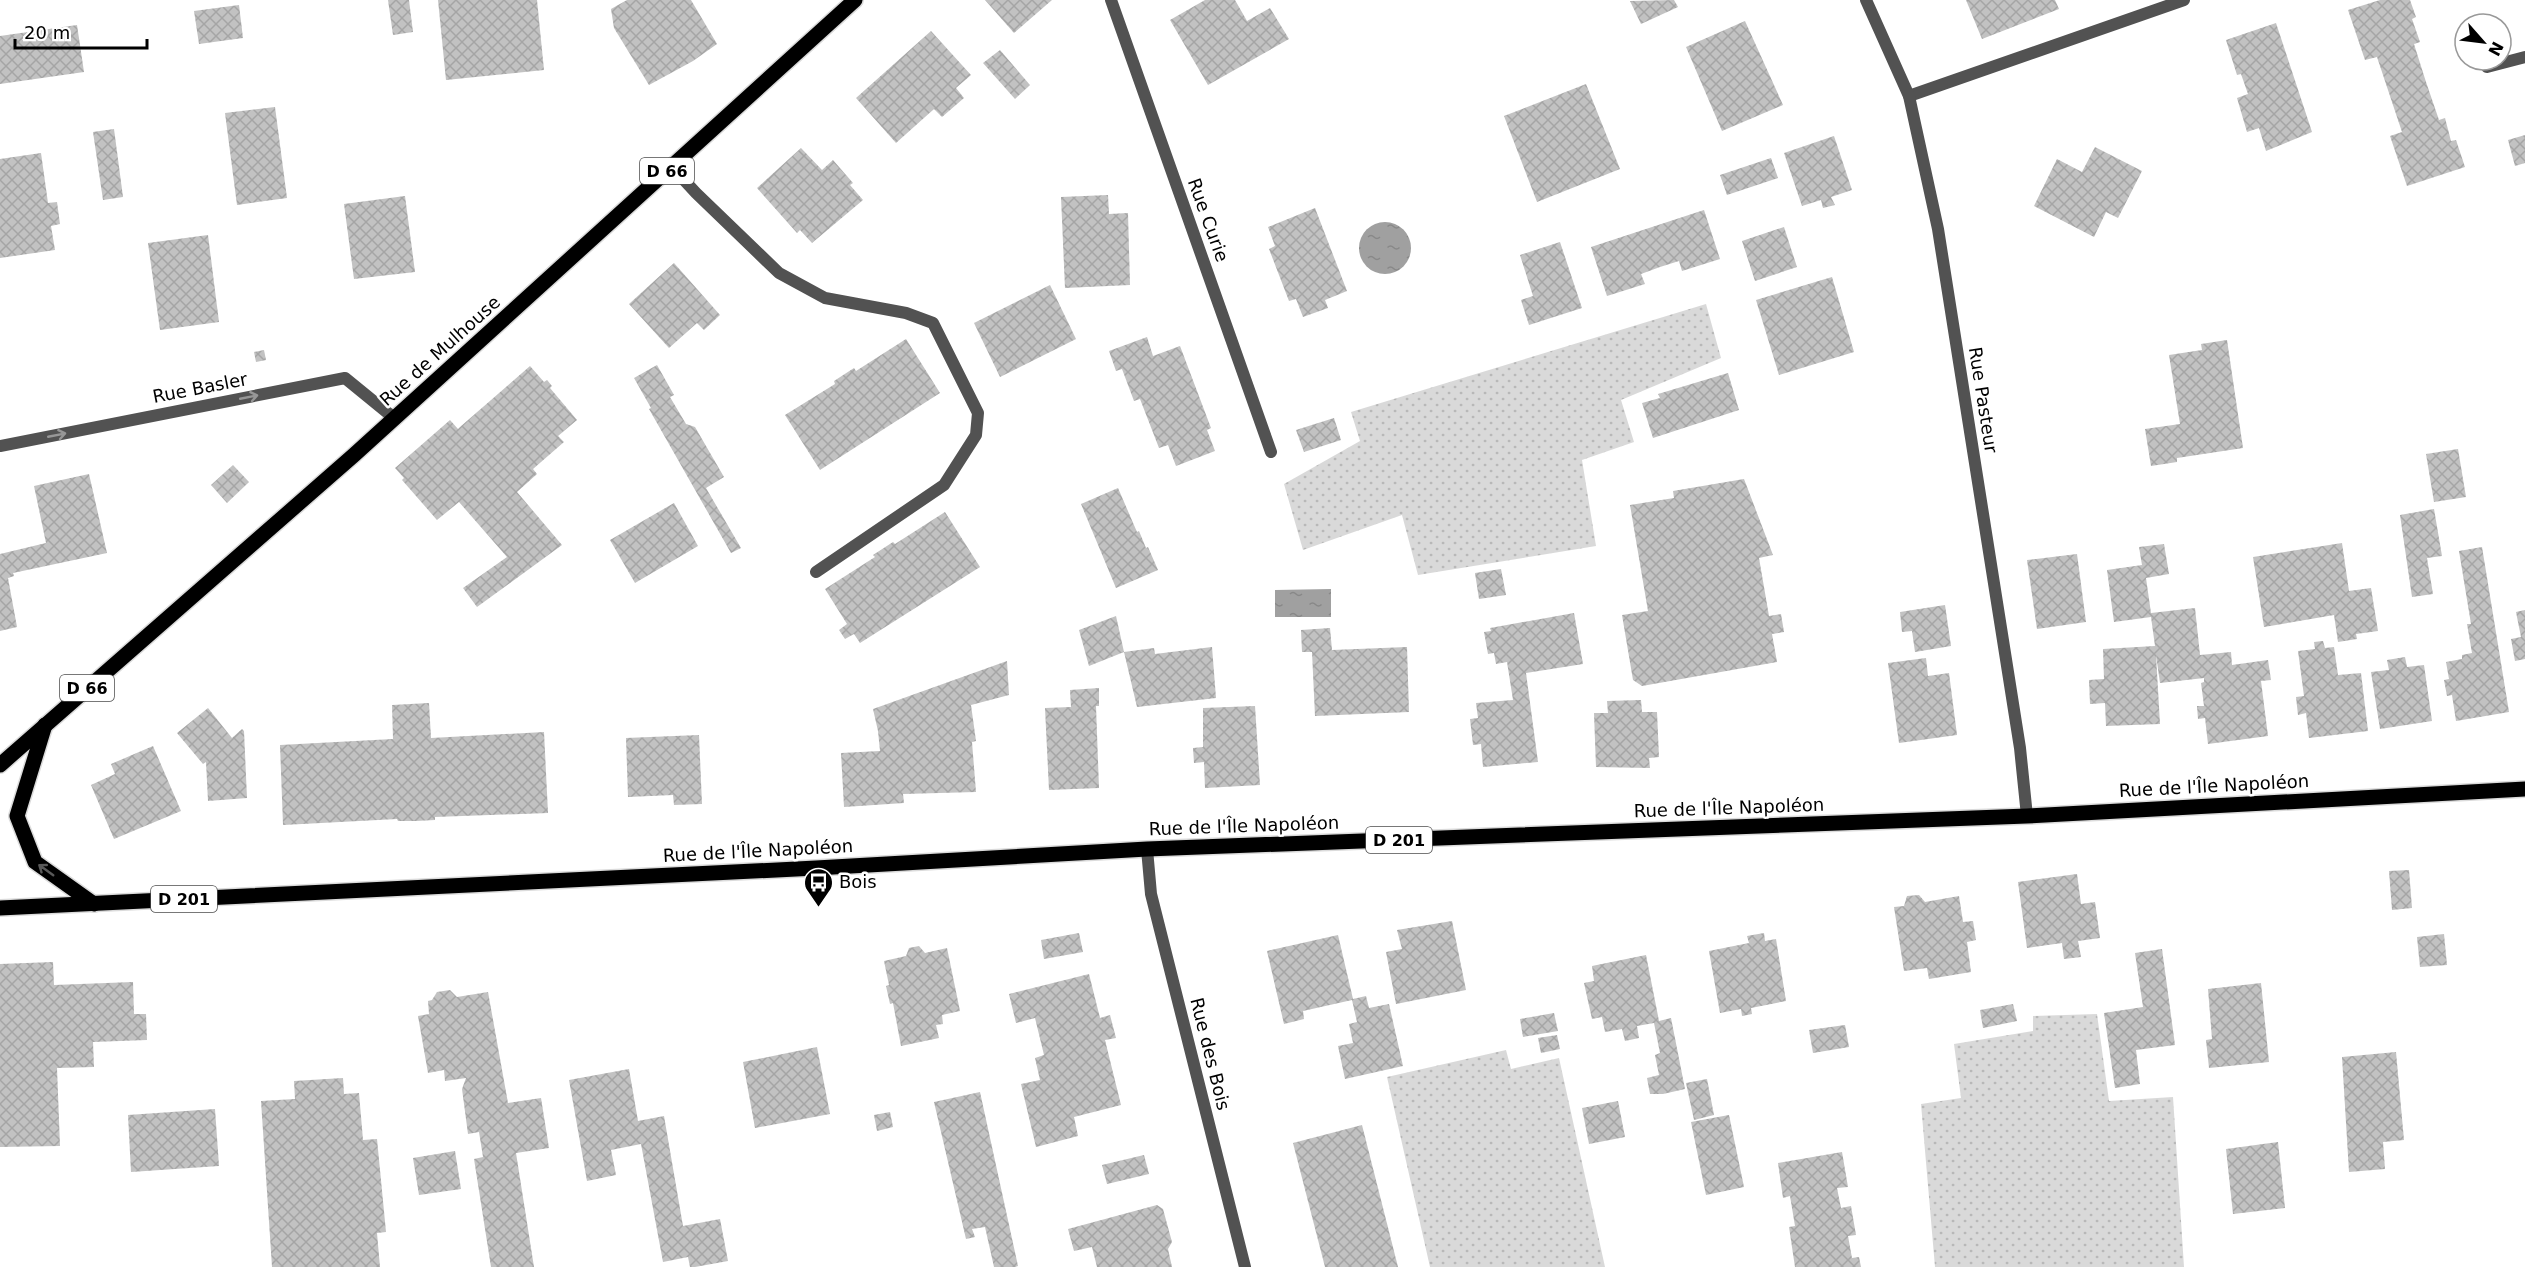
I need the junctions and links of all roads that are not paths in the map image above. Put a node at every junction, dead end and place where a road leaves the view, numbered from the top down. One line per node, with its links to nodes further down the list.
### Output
1 (855, 0): 6 (main road, Rue de Mulhouse / D 66)
2 (1111, 0): 9 (street, Rue Curie)
3 (1866, 0): 5 (street, Rue Pasteur)
4 (2184, 0): 5 (street)
5 (1909, 96): 14 (street, Rue Pasteur)
6 (672, 167): 7 (main road, Rue de Mulhouse / D 66); 10 (street)
7 (394, 418): 8 (street, Rue Basler, one-way to 7); 11 (main road, Rue de Mulhouse / D 66)
8 (0, 446)
9 (1271, 452)
10 (816, 572)
11 (45, 725): 12 (main road, Rue de Mulhouse / D 66); 16 (main road, one-way to 11)
12 (0, 765)
13 (2525, 789): 14 (main road, Rue de l'Île Napoléon / D 201)
14 (2027, 816): 15 (main road, Rue de l'Île Napoléon / D 201)
15 (1147, 849): 16 (main road, Rue de l'Île Napoléon / D 201); 18 (street, Rue des Bois)
16 (94, 904): 17 (main road, Rue de l'Île Napoléon / D 201)
17 (0, 908)
18 (1245, 1267)

